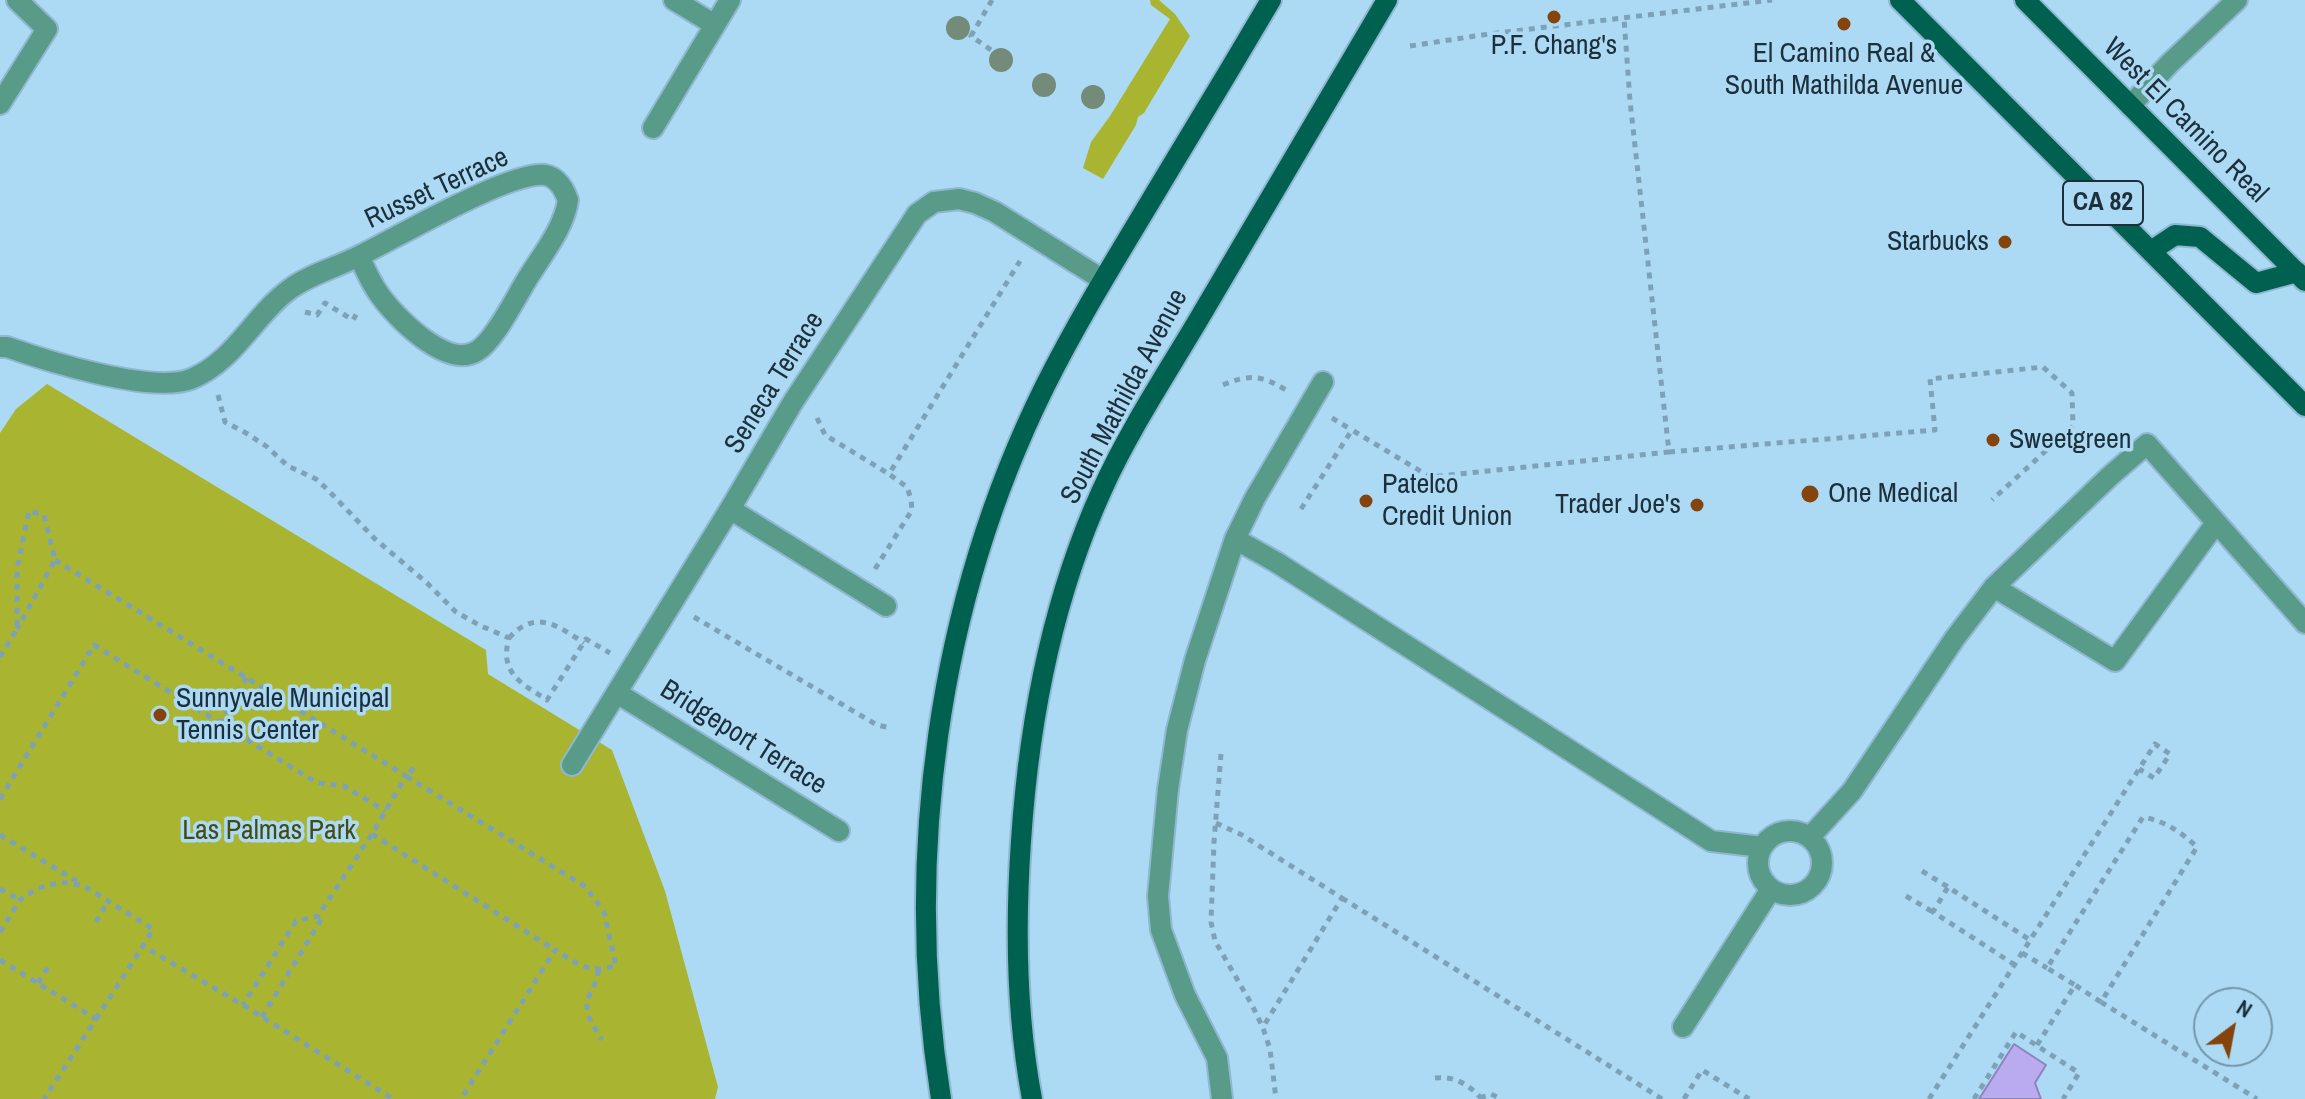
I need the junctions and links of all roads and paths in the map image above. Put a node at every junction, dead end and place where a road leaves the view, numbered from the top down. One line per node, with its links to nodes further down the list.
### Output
1 (17, 0): 15 (street)
2 (674, 0): 12 (street)
3 (730, 0): 12 (street)
4 (992, 0): 14 (path)
5 (1271, 0): 22 (main road)
6 (1387, 0): 104 (main road, South Mathilda Avenue)
7 (1772, 0): 11 (path)
8 (1900, 0): 18 (main road, CA 82)
9 (2025, 0): 16 (main road, West El Camino Real)
10 (2237, 0): 16 (street)
11 (1624, 18): 13 (path); 30 (path)
12 (715, 25): 17 (street)
13 (1410, 46)
14 (994, 52)
15 (0, 104)
16 (2130, 106): 21 (main road, West El Camino Real)
17 (653, 128)
18 (2151, 251): 21 (main road); 29 (main road, CA 82)
19 (359, 256): 23 (street, Russet Terrace); 23 (street, Russet Terrace); 26 (street, Russet Terrace)
20 (1023, 257): 31 (path)
21 (2302, 273)
22 (1103, 280): 28 (street, Seneca Terrace); 103 (main road)
23 (374, 286): 24 (path)
24 (297, 309)
25 (0, 347): 26 (street, Russet Terrace)
26 (211, 367): 44 (path)
27 (1323, 382): 36 (street)
28 (793, 402): 31 (path); 33 (street, Seneca Terrace)
29 (2305, 406)
30 (1669, 452): 32 (path); 34 (path)
31 (889, 474): 39 (path)
32 (1992, 500)
33 (730, 509): 39 (street); 40 (street, Seneca Terrace)
34 (1301, 509)
35 (2216, 523): 38 (street); 38 (street); 42 (street)
36 (1235, 539): 64 (street); 105 (street)
37 (55, 560): 43 (path); 43 (path); 48 (path)
38 (1994, 587): 63 (street)
39 (862, 590): 41 (street)
40 (671, 603): 49 (street, Seneca Terrace); 51 (path)
41 (886, 606)
42 (2305, 623)
43 (17, 629): 47 (path)
44 (509, 638): 45 (path); 45 (path)
45 (584, 643): 46 (path)
46 (612, 654)
47 (0, 657)
48 (247, 677): 50 (path); 56 (path)
49 (617, 693): 53 (street, Seneca Terrace); 60 (street, Bridgeport Terrace)
50 (219, 724): 57 (path); 58 (path)
51 (891, 728)
52 (1221, 754): 59 (path)
53 (572, 765)
54 (414, 768): 56 (path)
55 (2139, 769): 55 (path); 78 (path)
56 (406, 776): 58 (path); 86 (path)
57 (0, 799)
58 (385, 811): 61 (path)
59 (1216, 823): 71 (path); 94 (path)
60 (839, 831)
61 (372, 834): 75 (path); 80 (path)
62 (0, 835): 66 (path)
63 (1810, 837): 64 (street); 69 (street)
64 (1762, 847): 69 (street)
65 (1922, 871): 67 (path)
66 (84, 886): 72 (path); 73 (path)
67 (1948, 887): 74 (path); 78 (path)
68 (0, 889): 72 (path)
69 (1771, 889): 93 (street)
70 (1906, 896): 74 (path)
71 (1342, 898): 94 (path); 108 (path)
72 (20, 900): 77 (path)
73 (108, 901): 76 (path); 79 (path)
74 (1933, 912): 84 (path)
75 (318, 916): 90 (path); 91 (path)
76 (96, 922)
77 (0, 932)
78 (2030, 940): 81 (path)
79 (143, 946): 90 (path); 92 (path)
80 (555, 950): 86 (path); 102 (path)
81 (2022, 953): 84 (path); 85 (path)
82 (0, 960): 87 (path)
83 (51, 963): 87 (path)
84 (2015, 965): 112 (path)
85 (2047, 968): 88 (path); 89 (path)
86 (598, 970): 95 (path)
87 (38, 983): 92 (path)
88 (2075, 985): 89 (path); 96 (path)
89 (2101, 1002): 115 (path)
90 (243, 1005): 91 (path)
91 (262, 1017): 101 (path)
92 (96, 1019): 100 (path)
93 (1683, 1027)
94 (1263, 1028): 106 (path)
95 (602, 1040)
96 (2037, 1045): 113 (path); 114 (path)
97 (1435, 1078): 99 (path)
98 (1738, 1092): 109 (path); 110 (path); 111 (path)
99 (1480, 1098): 107 (path)
100 (44, 1099)
101 (393, 1099)
102 (461, 1099)
103 (941, 1099)
104 (1032, 1099)
105 (1222, 1099)
106 (1276, 1099)
107 (1501, 1099)
108 (1662, 1099)
109 (1684, 1099)
110 (1733, 1099)
111 (1749, 1099)
112 (1929, 1099)
113 (1974, 1099)
114 (2063, 1099)
115 (2257, 1099)

